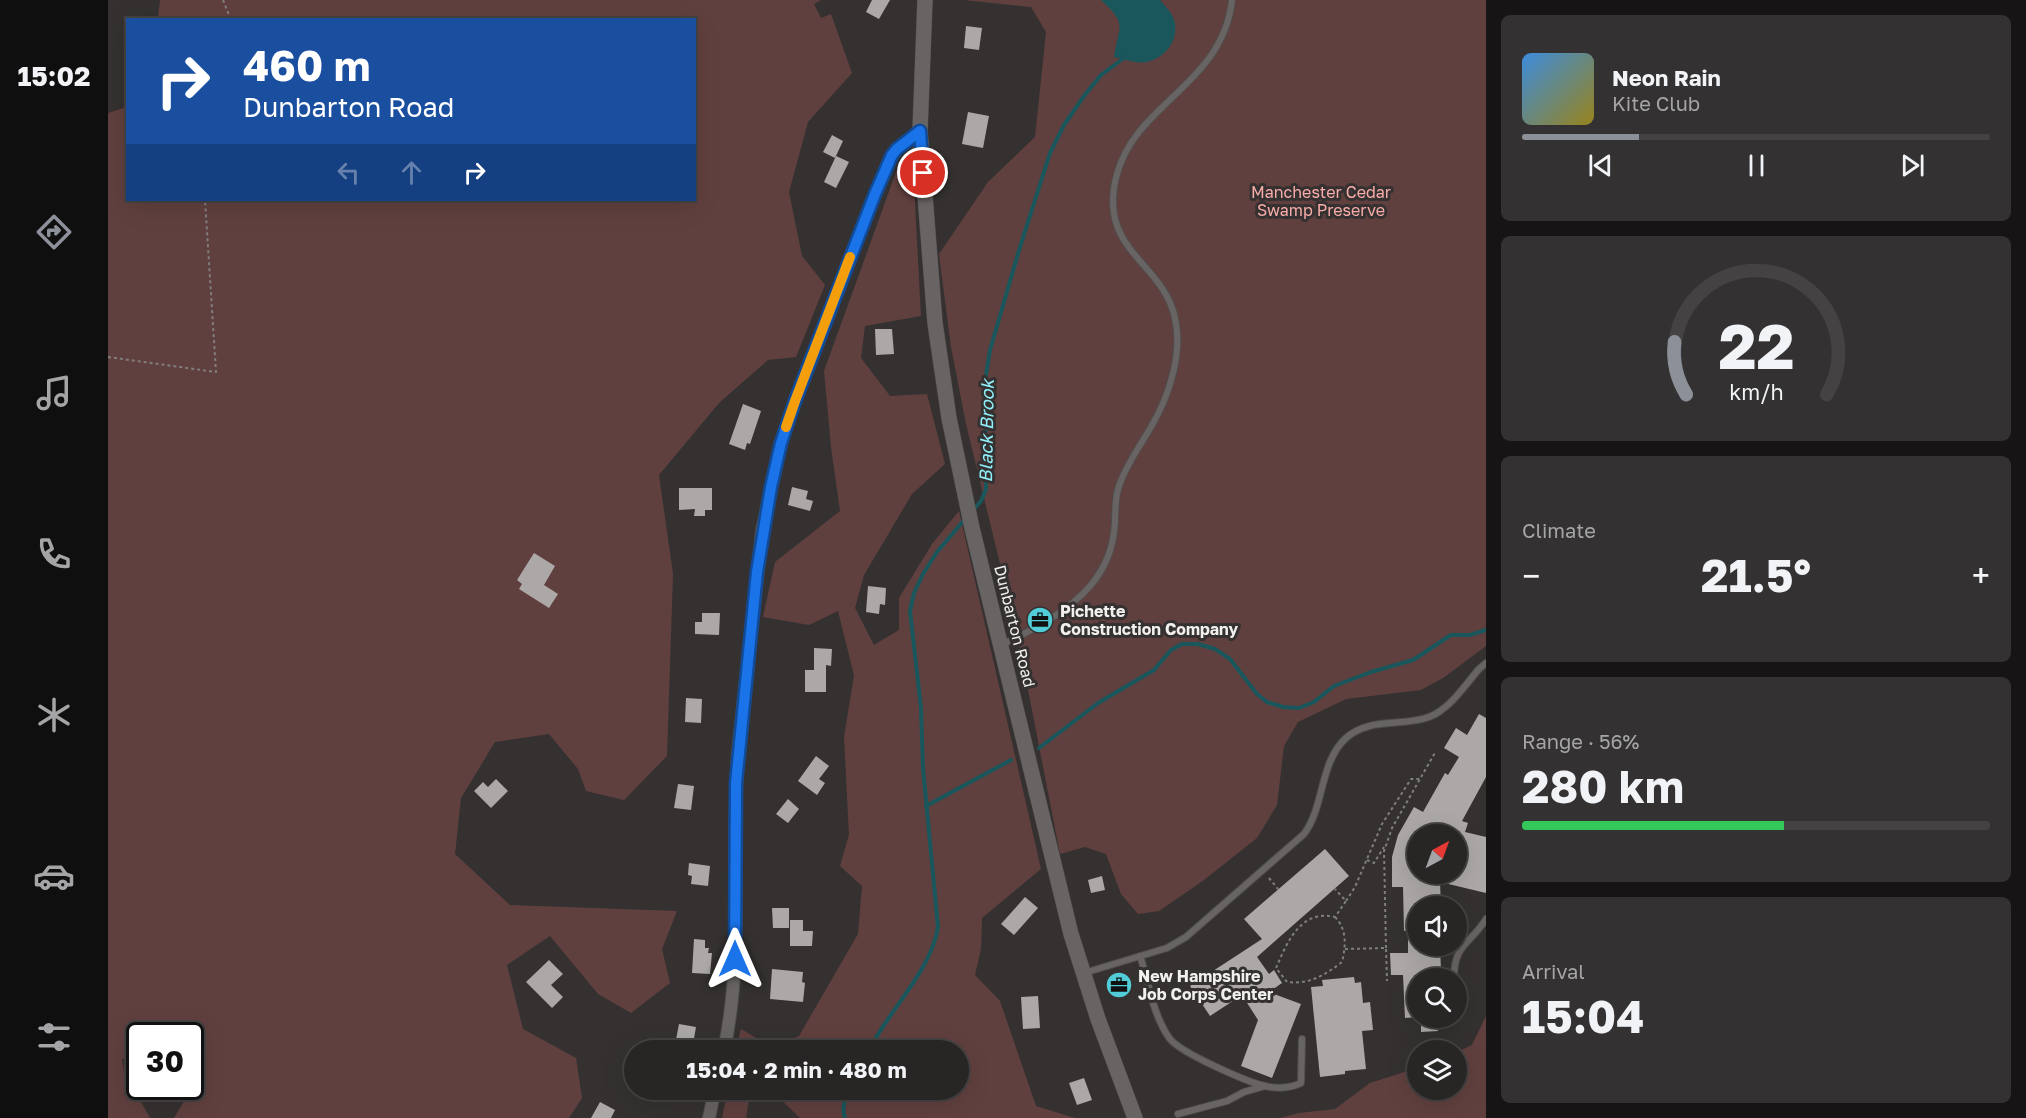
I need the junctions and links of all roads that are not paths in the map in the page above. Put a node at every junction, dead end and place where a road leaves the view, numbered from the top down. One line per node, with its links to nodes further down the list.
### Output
1 (925, 0): 3 (street, Dunbarton Road)
2 (1232, 0): 4 (lane)
3 (920, 131): 4 (street, Dunbarton Road); 11 (street)
4 (1001, 645): 9 (street, Dunbarton Road)
5 (1486, 663): 7 (lane)
6 (1486, 919): 8 (lane)
7 (1140, 956): 9 (lane); 12 (lane)
8 (1454, 968)
9 (1083, 973): 16 (street, Dunbarton Road)
10 (1302, 1039): 12 (lane)
11 (726, 1040)
12 (1265, 1086): 14 (lane)
13 (713, 1100): 15 (street)
14 (1179, 1114)
15 (709, 1118)
16 (1135, 1118)

